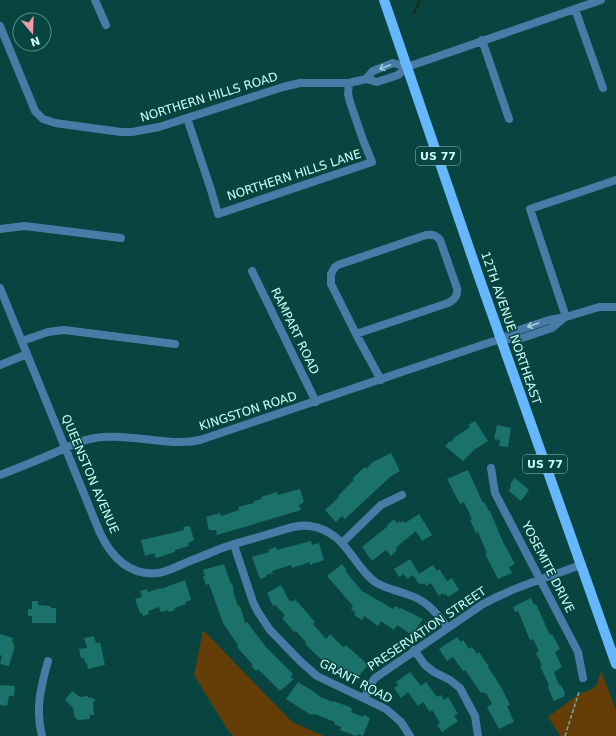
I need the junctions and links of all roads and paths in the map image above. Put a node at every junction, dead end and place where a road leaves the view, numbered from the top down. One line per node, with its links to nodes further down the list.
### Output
1 (95, 0): 5 (street)
2 (384, 0): 8 (main road, 12TH AVENUE NORTHEAST / US 77)
3 (601, 0): 4 (street)
4 (575, 9): 7 (street); 11 (street)
5 (106, 25)
6 (0, 26): 12 (street, NORTHERN HILLS ROAD)
7 (482, 40): 8 (street); 13 (street)
8 (407, 67): 9 (street, NORTHERN HILLS ROAD); 9 (street, NORTHERN HILLS ROAD, one-way to 9); 22 (main road, 12TH AVENUE NORTHEAST / US 77)
9 (366, 80): 10 (street, NORTHERN HILLS ROAD)
10 (349, 83): 12 (street, NORTHERN HILLS ROAD); 12 (street, NORTHERN HILLS LANE)
11 (603, 88)
12 (187, 118)
13 (509, 119)
14 (616, 180): 20 (street)
15 (0, 229): 16 (street)
16 (121, 238)
17 (252, 271): 28 (street, RAMPART ROAD)
18 (0, 288): 23 (street, QUEENSTON AVENUE)
19 (616, 307): 20 (street)
20 (566, 317): 22 (street, KINGSTON ROAD)
21 (356, 334): 21 (street); 27 (street)
22 (501, 339): 27 (street, KINGSTON ROAD); 35 (main road, 12TH AVENUE NORTHEAST / US 77)
23 (22, 341): 24 (street); 25 (street, QUEENSTON AVENUE)
24 (175, 344)
25 (27, 354): 26 (street); 29 (street, QUEENSTON AVENUE)
26 (0, 365)
27 (380, 380): 28 (street, KINGSTON ROAD)
28 (316, 402): 29 (street, KINGSTON ROAD)
29 (65, 448): 31 (street, KINGSTON ROAD); 34 (street, QUEENSTON AVENUE)
30 (491, 468): 36 (street, YOSEMITE DRIVE)
31 (0, 475)
32 (402, 495): 33 (street)
33 (342, 543): 34 (street, QUEENSTON AVENUE); 37 (street, QUEENSTON AVENUE)
34 (234, 544): 43 (street, GRANT ROAD)
35 (581, 565): 36 (street, PRESERVATION STREET); 40 (main road, 12TH AVENUE NORTHEAST / US 77)
36 (540, 579): 37 (street, PRESERVATION STREET); 41 (street, YOSEMITE DRIVE)
37 (447, 627): 38 (street, PRESERVATION STREET)
38 (414, 650): 43 (street, PRESERVATION STREET); 46 (street)
39 (48, 661): 44 (street)
40 (616, 664)
41 (582, 678)
42 (579, 692): 47 (path)
43 (365, 699): 45 (street, GRANT ROAD)
44 (42, 736)
45 (410, 736)
46 (478, 736)
47 (565, 736)

